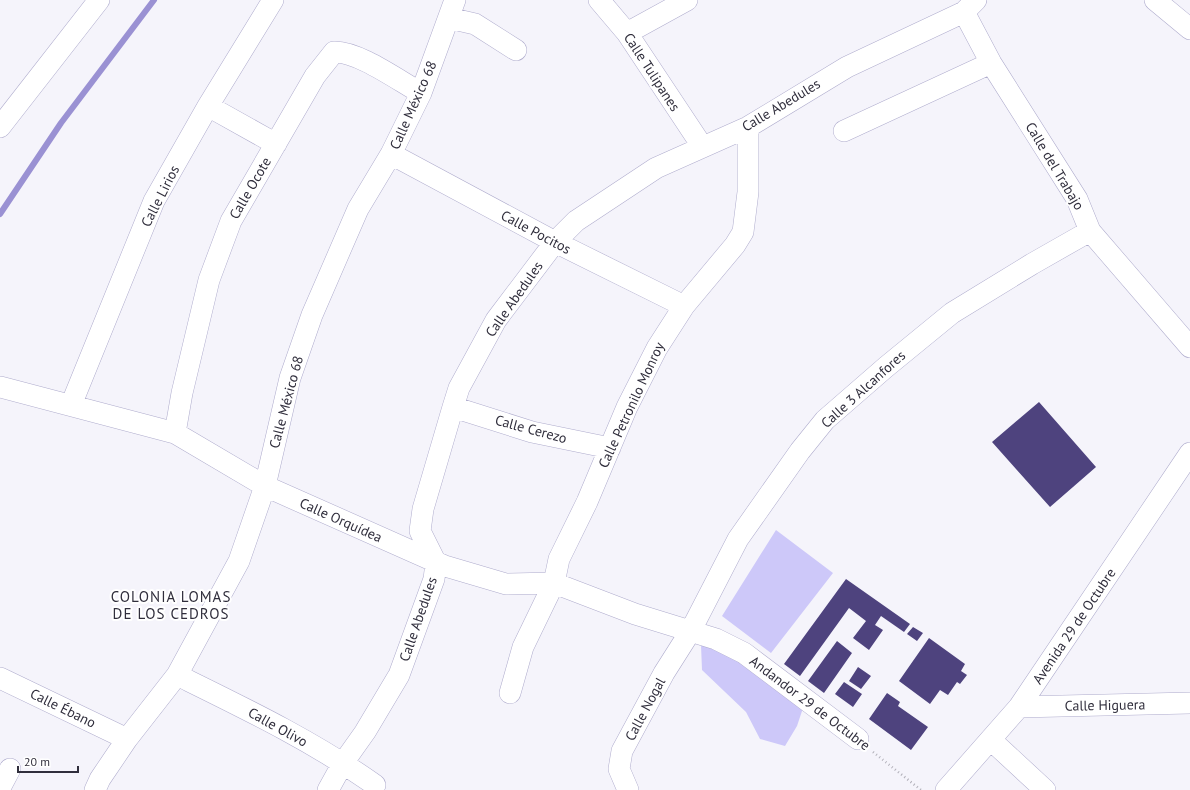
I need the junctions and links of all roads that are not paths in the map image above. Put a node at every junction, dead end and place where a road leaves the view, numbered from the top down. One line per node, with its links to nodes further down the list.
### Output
1 (99, 0): 14 (street)
2 (273, 0): 13 (street, Calle Lirios)
3 (599, 0): 9 (street, Calle Tulipanes)
4 (687, 0): 9 (street)
5 (1154, 0): 8 (street)
6 (970, 6): 11 (street, Calle del Trabajo); 15 (street, Calle Abedules)
7 (452, 9): 10 (street); 12 (street, Calle México 68)
8 (1190, 29)
9 (627, 33): 18 (street, Calle Tulipanes)
10 (516, 50)
11 (991, 62): 16 (street); 20 (street, Calle del Trabajo)
12 (420, 93): 17 (street, Calle Ocote); 19 (street, Calle México 68)
13 (208, 106): 17 (street); 25 (street, Calle Lirios)
14 (0, 127)
15 (748, 127): 18 (street, Calle Abedules); 22 (street, Calle Petronilo Monroy)
16 (844, 131)
17 (276, 144): 27 (street, Calle Ocote)
18 (702, 146): 21 (street, Calle Abedules)
19 (391, 154): 21 (street, Calle Pocitos); 30 (street, Calle México 68)
20 (1090, 231): 23 (street, Calle del Trabajo); 33 (street, Calle 3 Alcanfores)
21 (555, 242): 22 (street, Calle Pocitos); 26 (street, Calle Abedules)
22 (684, 306): 28 (street, Calle Petronilo Monroy)
23 (1190, 347)
24 (0, 387): 25 (street, Calle Orquídea)
25 (72, 405): 27 (street, Calle Orquídea)
26 (453, 407): 28 (street, Calle Cerezo); 31 (street, Calle Abedules)
27 (175, 434): 30 (street, Calle Orquídea)
28 (610, 448): 32 (street, Calle Petronilo Monroy)
29 (1190, 452): 38 (street, Avenida 29 de Octubre)
30 (265, 486): 31 (street, Calle Orquídea); 34 (street, Calle México 68)
31 (436, 563): 32 (street, Calle Orquídea); 42 (street, Calle Abedules)
32 (554, 583): 33 (street, Calle Orquídea); 36 (street, Calle Petronilo Monroy)
33 (690, 632): 40 (street, Andandor 29 de Octubre); 48 (street, Calle Nogal)
34 (177, 675): 39 (street, Calle México 68); 42 (street, Calle Olivo)
35 (0, 678): 39 (street, Calle Ébano)
36 (510, 692)
37 (1190, 703): 38 (street, Calle Higuera)
38 (1019, 707): 41 (street, Avenida 29 de Octubre)
39 (127, 739): 46 (street, Calle México 68)
40 (858, 739)
41 (991, 740): 49 (street, Avenida 29 de Octubre); 50 (street)
42 (343, 763): 44 (street, Calle Olivo); 47 (street, Calle Abedules)
43 (10, 770): 45 (street)
44 (375, 785)
45 (0, 788)
46 (95, 790)
47 (328, 790)
48 (628, 790)
49 (946, 790)
50 (1045, 790)

